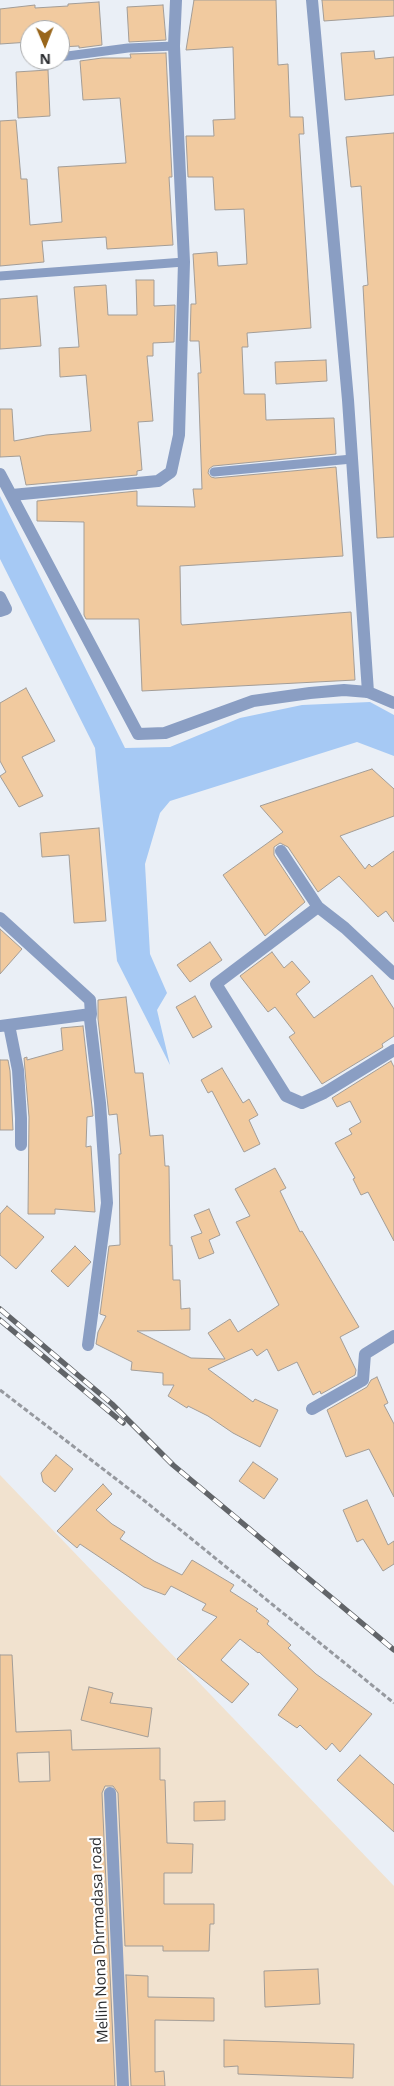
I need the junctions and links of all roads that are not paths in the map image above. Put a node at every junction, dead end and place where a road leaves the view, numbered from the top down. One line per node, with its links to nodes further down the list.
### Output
1 (176, 0): 3 (street)
2 (312, 0): 7 (street)
3 (174, 46): 4 (lane); 5 (street)
4 (70, 56)
5 (184, 262): 6 (lane); 10 (street)
6 (0, 276)
7 (352, 459): 8 (lane); 13 (street)
8 (214, 472)
9 (0, 474): 10 (street)
10 (12, 495): 13 (street)
11 (0, 597): 12 (street)
12 (0, 611)
13 (368, 692): 14 (street)
14 (394, 703)
15 (281, 851): 16 (street)
16 (318, 907): 18 (street); 21 (street)
17 (0, 918): 19 (street)
18 (394, 974)
19 (91, 1014): 20 (street); 24 (street)
20 (4, 1025): 22 (street)
21 (394, 1050)
22 (21, 1145)
23 (394, 1336): 25 (street)
24 (88, 1345)
25 (312, 1409)
26 (110, 1793): 27 (street, Mellin Nona Dhrmadasa road)
27 (123, 2086)

